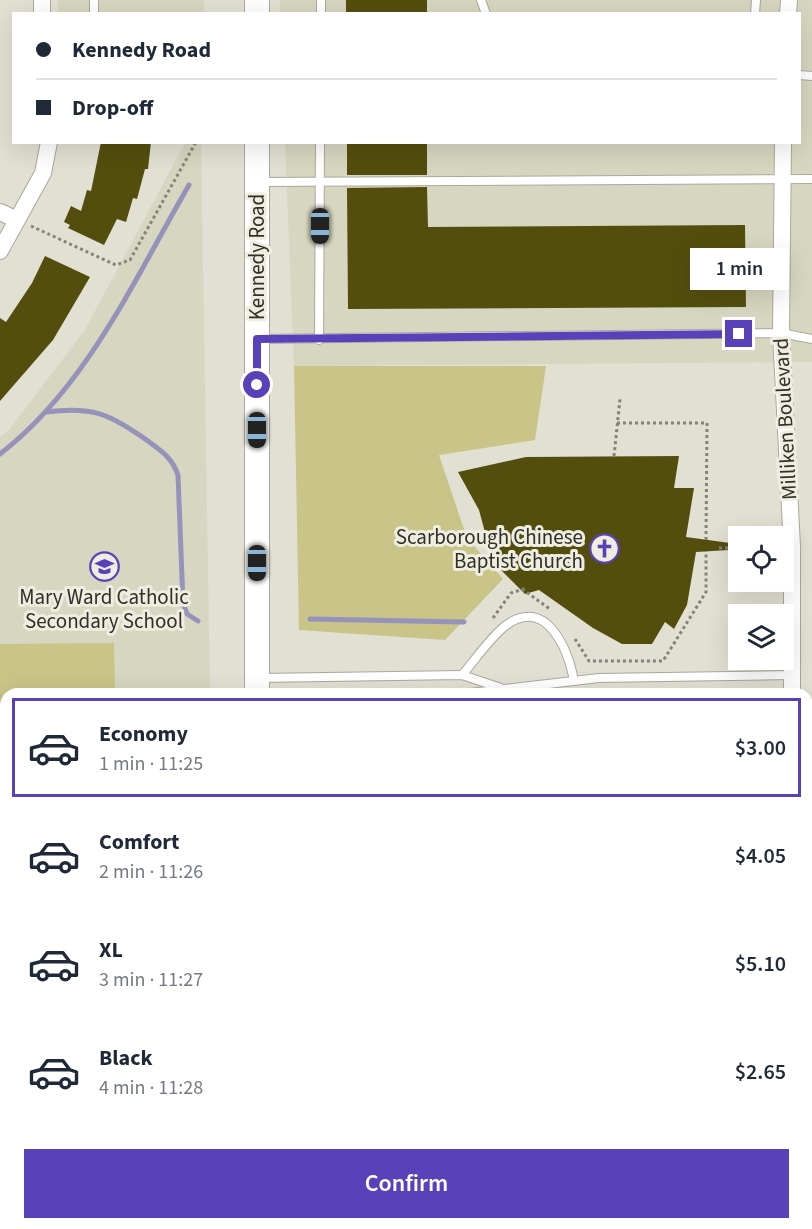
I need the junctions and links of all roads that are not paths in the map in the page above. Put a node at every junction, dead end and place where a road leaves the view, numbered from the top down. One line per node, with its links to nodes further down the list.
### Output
1 (49, 144): 10 (street)
2 (257, 144): 8 (main road, Kennedy Road)
3 (320, 144): 7 (lane)
4 (783, 144): 5 (street, Milliken Boulevard)
5 (784, 178): 6 (lane); 7 (lane); 12 (street, Milliken Boulevard)
6 (812, 179)
7 (320, 181): 8 (lane); 15 (lane)
8 (257, 182): 13 (main road, Kennedy Road)
9 (0, 212): 10 (street)
10 (17, 220): 11 (street)
11 (0, 251)
12 (781, 333): 14 (lane); 15 (lane); 17 (street, Milliken Boulevard)
13 (257, 339): 15 (lane); 19 (main road, Kennedy Road)
14 (812, 339)
15 (319, 340)
16 (462, 675): 18 (lane); 19 (lane); 20 (lane)
17 (792, 675): 18 (lane); 21 (street, Milliken Boulevard)
18 (574, 681): 20 (lane)
19 (257, 686)
20 (504, 688)
21 (792, 688)

